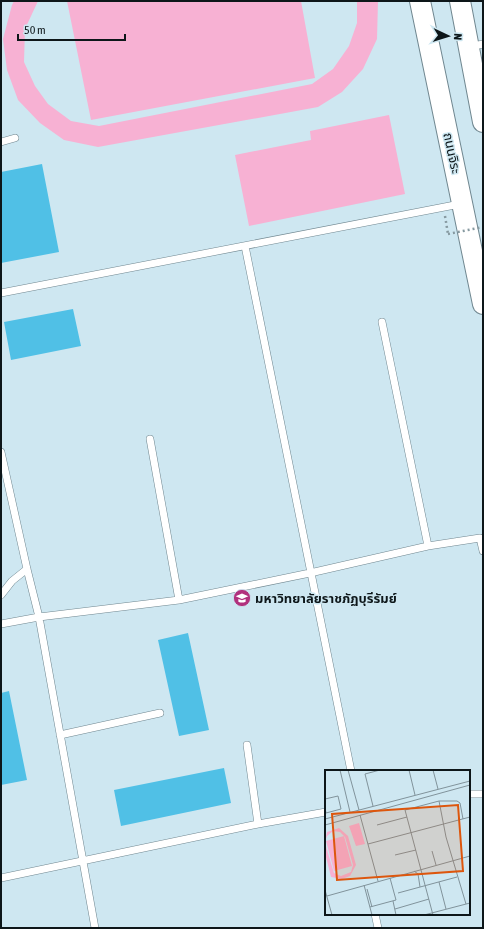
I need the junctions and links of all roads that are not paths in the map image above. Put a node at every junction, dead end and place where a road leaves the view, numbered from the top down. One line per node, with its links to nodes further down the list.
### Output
1 (420, 1): 7 (main road, ถนนจิระ)
2 (460, 1): 3 (main road)
3 (476, 45): 4 (main road)
4 (483, 122)
5 (15, 138): 6 (lane)
6 (1, 142)
7 (462, 204): 8 (lane); 10 (main road, ถนนจิระ)
8 (245, 246): 9 (lane); 17 (lane)
9 (1, 293)
10 (483, 304)
11 (382, 322): 14 (lane)
12 (150, 438): 19 (lane)
13 (1, 452): 16 (lane)
14 (428, 546): 15 (lane); 17 (lane)
15 (483, 551)
16 (27, 569): 18 (lane); 20 (lane)
17 (310, 573): 19 (lane); 25 (lane)
18 (1, 595)
19 (179, 600): 20 (lane)
20 (39, 617): 21 (lane); 23 (lane)
21 (1, 624)
22 (160, 713): 23 (lane)
23 (60, 735): 30 (lane)
24 (247, 745): 29 (lane)
25 (351, 770)
26 (470, 794): 27 (lane)
27 (483, 794)
28 (325, 812): 29 (lane)
29 (258, 824): 30 (lane)
30 (82, 861): 31 (lane); 33 (lane)
31 (1, 878)
32 (375, 915): 34 (lane)
33 (95, 928)
34 (378, 928)

